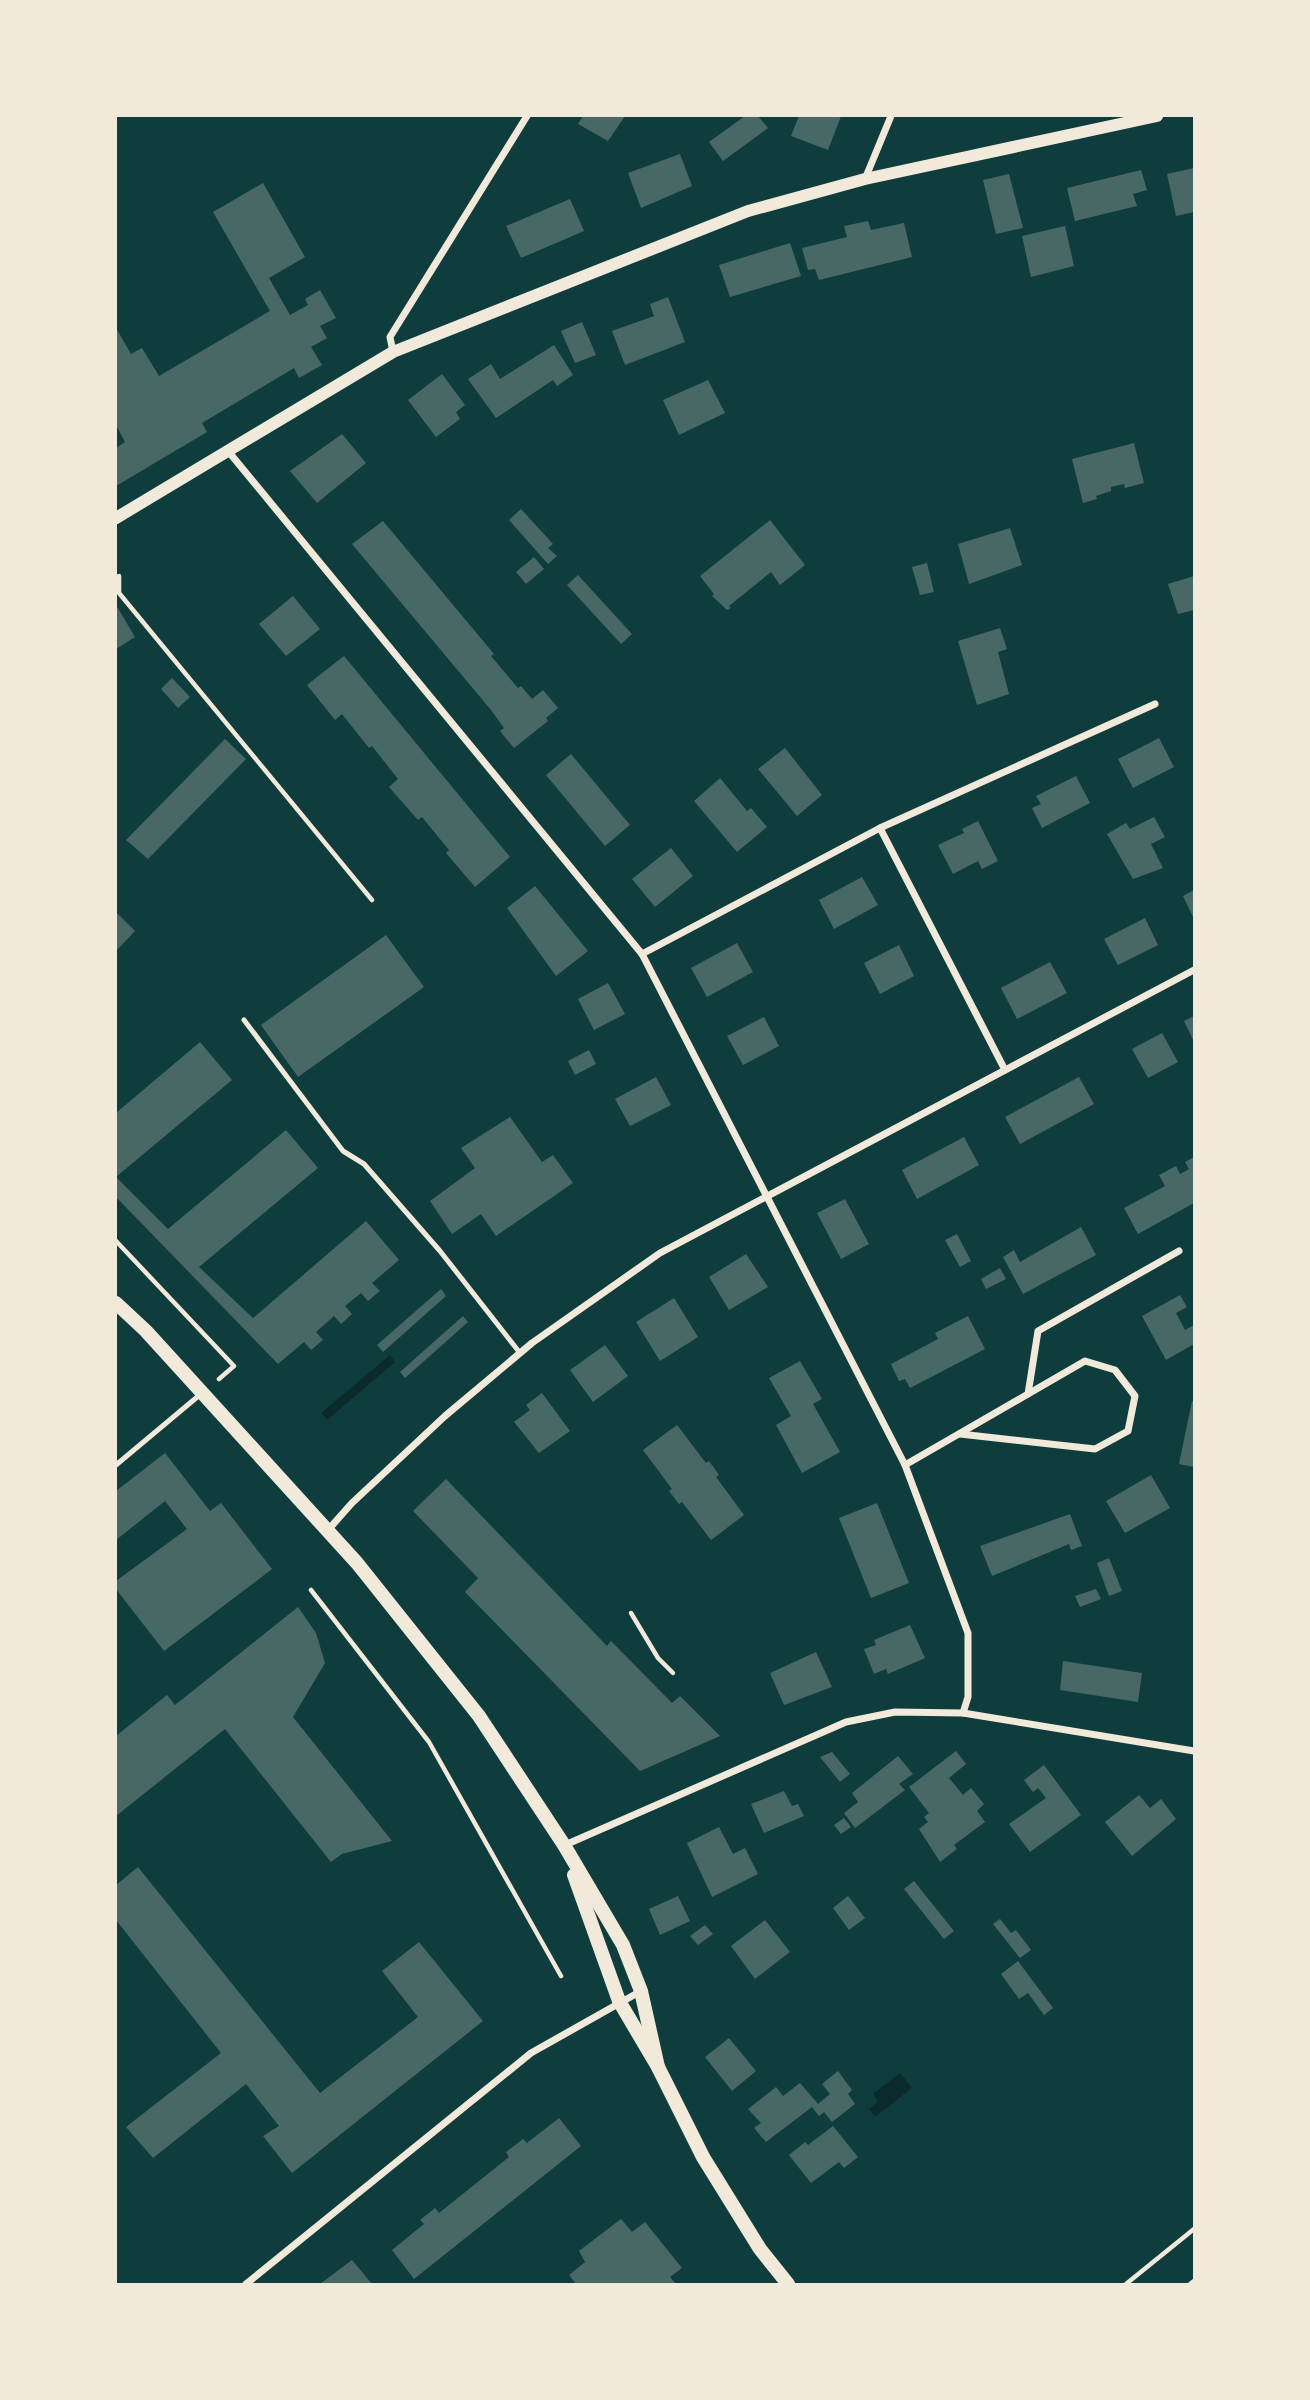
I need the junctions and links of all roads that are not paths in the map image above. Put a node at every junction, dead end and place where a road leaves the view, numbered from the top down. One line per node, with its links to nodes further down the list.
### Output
1 (527, 116): 5 (street)
2 (891, 116): 4 (street)
3 (1157, 116): 4 (street)
4 (865, 179): 5 (street)
5 (393, 352): 6 (street)
6 (228, 451): 7 (street); 10 (street)
7 (116, 518)
8 (1154, 704): 9 (street)
9 (880, 828): 10 (street); 13 (street)
10 (642, 954): 14 (street)
11 (1195, 970): 13 (street)
12 (244, 1020): 17 (lane)
13 (1005, 1070): 14 (street)
14 (768, 1194): 17 (street); 22 (street)
15 (1179, 1251): 19 (street)
16 (116, 1303): 18 (main road)
17 (520, 1353): 23 (street)
18 (202, 1393): 21 (lane); 23 (main road)
19 (1028, 1394): 20 (street); 20 (street)
20 (959, 1434): 22 (street)
21 (116, 1465)
22 (905, 1465): 24 (street)
23 (328, 1530): 26 (main road)
24 (963, 1713): 25 (street); 26 (street)
25 (1195, 1751)
26 (564, 1845): 27 (main road); 28 (main road)
27 (641, 1991): 28 (street); 29 (main road)
28 (619, 2001): 29 (main road); 30 (street)
29 (658, 2067): 31 (main road)
30 (246, 2284)
31 (788, 2284)

